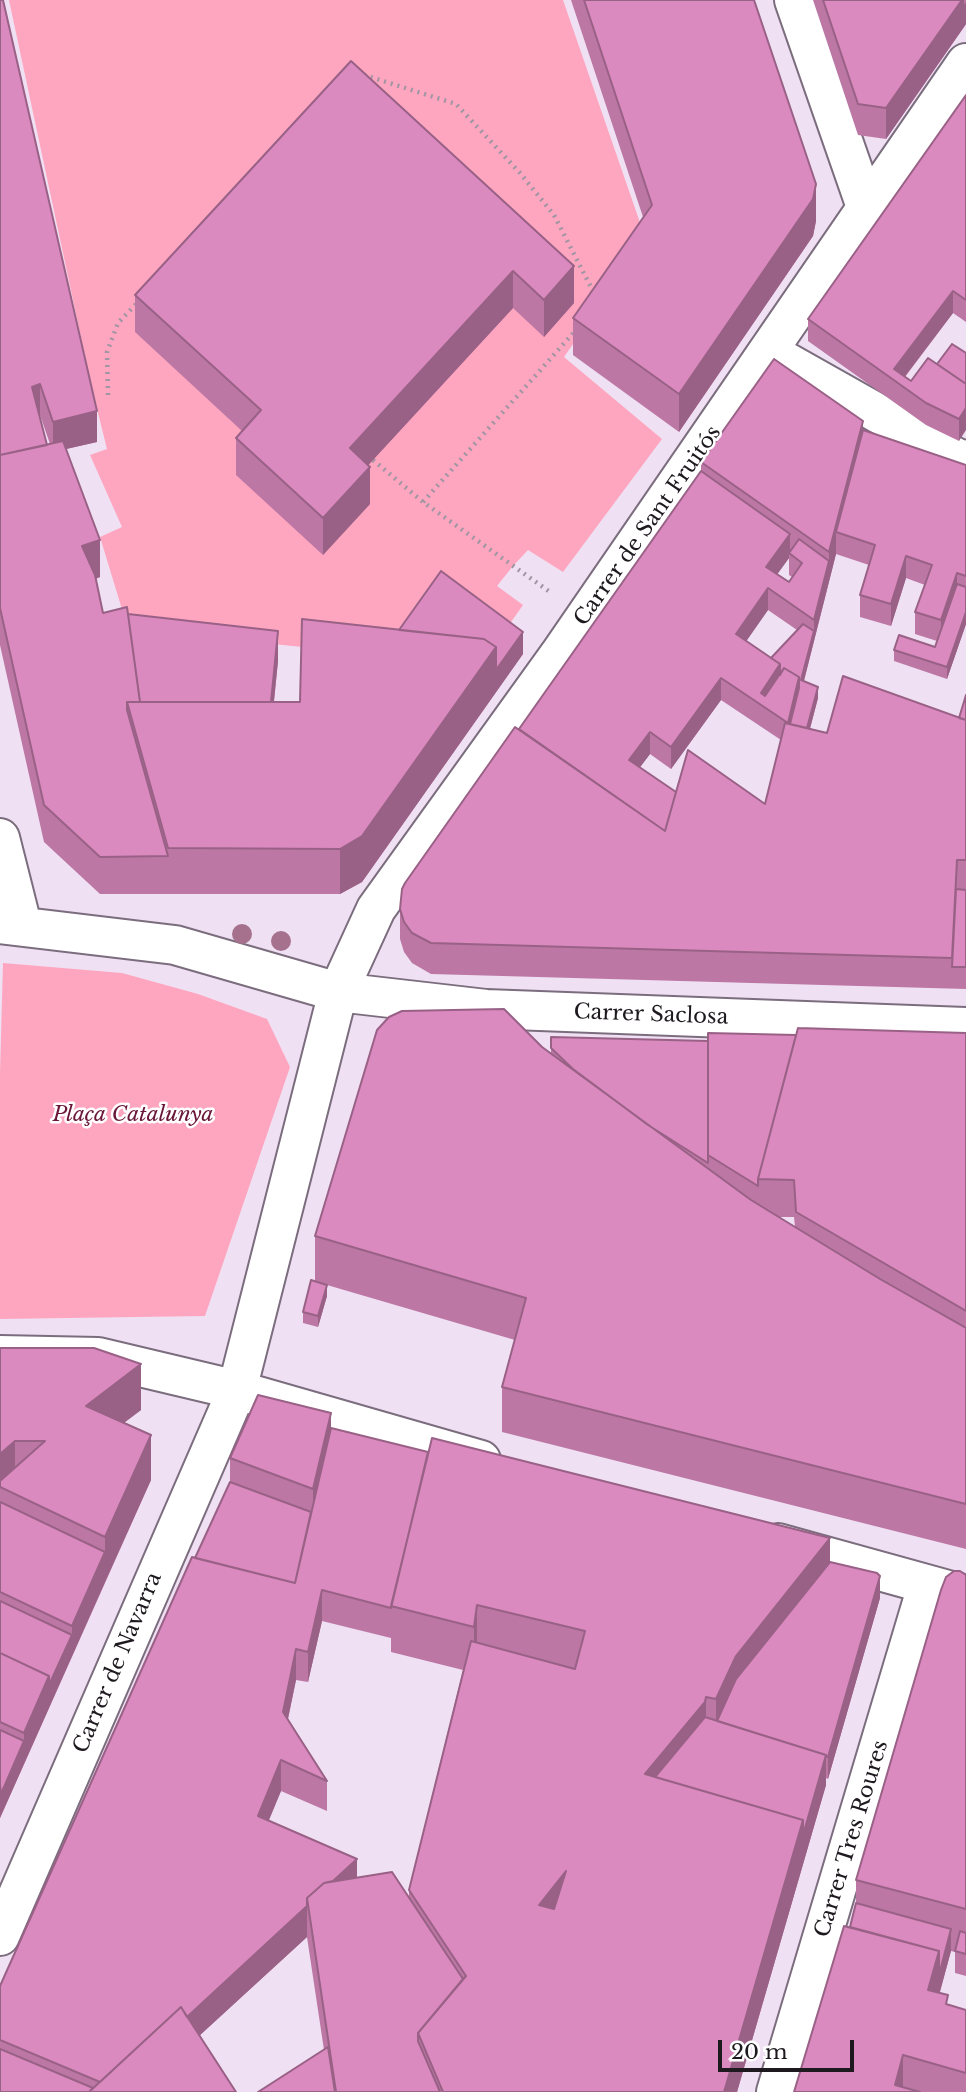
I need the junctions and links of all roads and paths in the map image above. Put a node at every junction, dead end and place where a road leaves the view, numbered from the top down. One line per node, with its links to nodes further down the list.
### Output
1 (794, 0): 4 (street)
2 (966, 63): 4 (street, Carrer de Sant Fruitós)
3 (355, 80): 6 (path)
4 (866, 207): 8 (street, Carrer de Sant Fruitós)
5 (146, 293): 9 (path)
6 (592, 304)
7 (582, 322): 12 (path)
8 (769, 352): 10 (street); 13 (street, Carrer de Sant Fruitós)
9 (108, 395)
10 (963, 454)
11 (373, 460): 12 (path)
12 (423, 502): 13 (path)
13 (585, 617): 16 (street, Carrer de Sant Fruitós)
14 (0, 838): 15 (street)
15 (11, 925): 16 (street, Carrer Saclosa)
16 (338, 992): 17 (street, Carrer Saclosa); 21 (street)
17 (486, 1009): 18 (street, Carrer Saclosa); 19 (street)
18 (966, 1027)
19 (521, 1046)
20 (0, 1355): 21 (street)
21 (237, 1390): 22 (street); 26 (street, Carrer de Navarra)
22 (512, 1468)
23 (740, 1532): 24 (street)
24 (927, 1586): 25 (street); 27 (street, Carrer Tres Roures)
25 (966, 1595)
26 (0, 1936)
27 (776, 2092)

